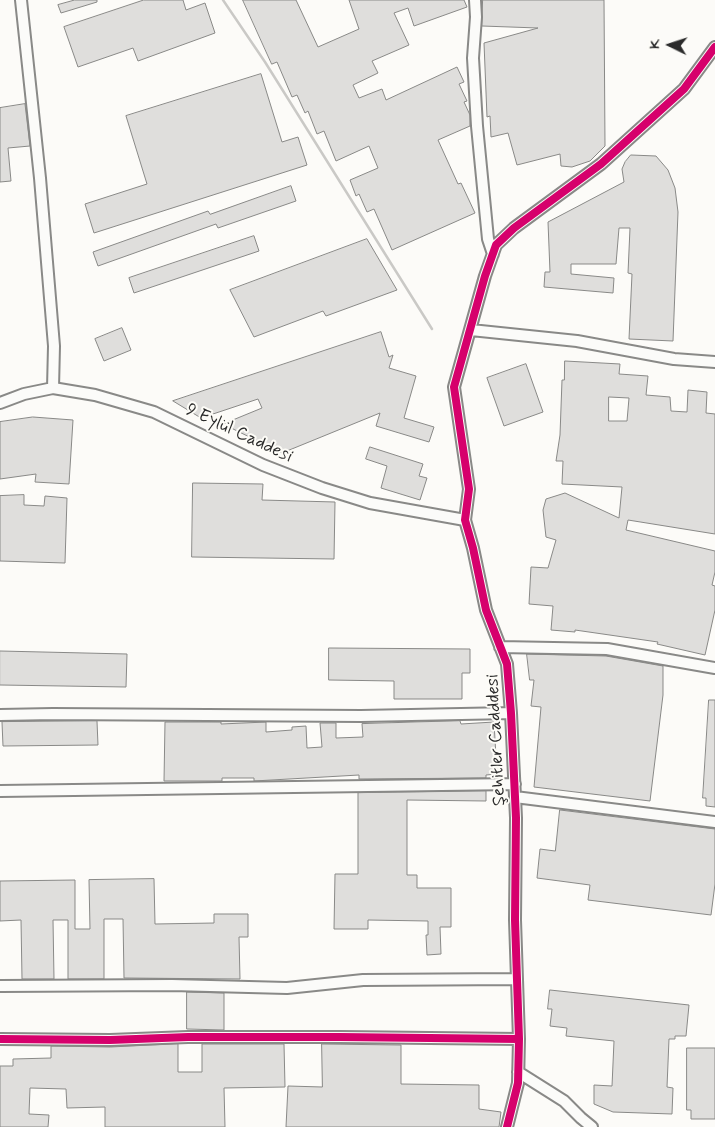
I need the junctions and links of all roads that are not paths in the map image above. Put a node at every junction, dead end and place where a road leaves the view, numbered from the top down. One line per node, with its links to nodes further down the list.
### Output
1 (21, 0): 7 (street)
2 (475, 0): 4 (street)
3 (715, 48): 4 (street)
4 (493, 254): 5 (street, Şehitler Cadddesi)
5 (471, 330): 6 (street); 9 (street, Şehitler Cadddesi)
6 (715, 362)
7 (53, 388): 8 (street, 9 Eylül Caddesi); 9 (street, 9 Eylül Caddesi)
8 (0, 403)
9 (465, 520): 10 (street, Şehitler Cadddesi)
10 (500, 647): 11 (street); 12 (street, Şehitler Cadddesi)
11 (715, 668)
12 (511, 713): 13 (street); 14 (street, Şehitler Cadddesi)
13 (0, 715)
14 (515, 784): 15 (street); 16 (street, Şehitler Cadddesi)
15 (0, 791)
16 (515, 797): 17 (street); 18 (street, Şehitler Cadddesi)
17 (715, 822)
18 (516, 979): 19 (street); 21 (street, Şehitler Cadddesi)
19 (0, 986)
20 (0, 1039): 21 (street)
21 (519, 1039): 22 (street, Şehitler Cadddesi)
22 (518, 1072): 23 (street, Şehitler Cadddesi); 24 (street)
23 (507, 1127)
24 (592, 1127)

